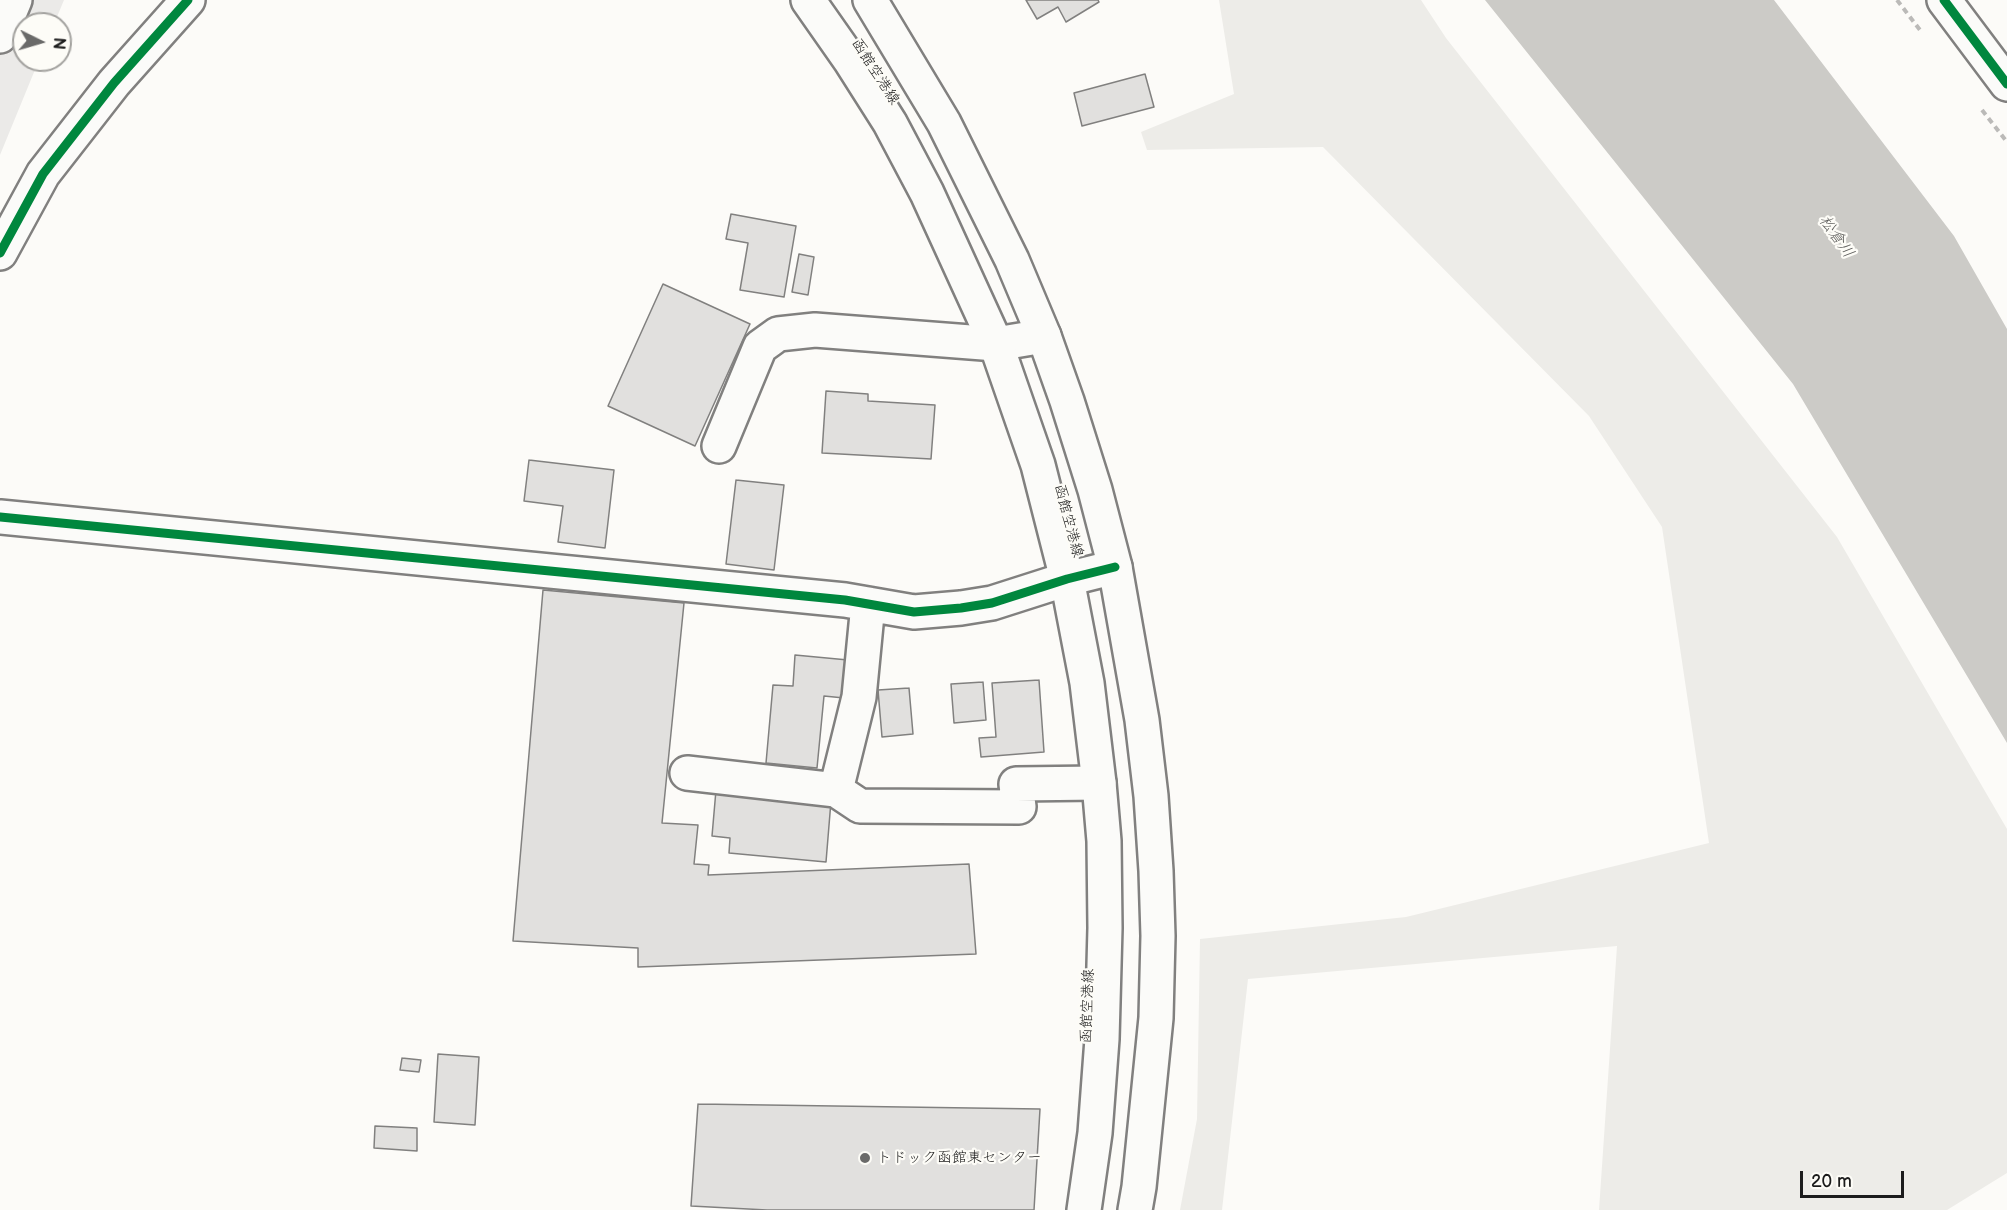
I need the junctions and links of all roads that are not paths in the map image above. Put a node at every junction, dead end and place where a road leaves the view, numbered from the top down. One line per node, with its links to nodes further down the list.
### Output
1 (15, 0): 6 (main road)
2 (188, 0): 8 (main road)
3 (808, 0): 10 (main road, 函館空港線)
4 (870, 0): 9 (main road)
5 (1944, 0): 7 (main road)
6 (0, 36)
7 (2007, 84)
8 (0, 253)
9 (1044, 336): 10 (main road); 13 (main road)
10 (996, 344): 11 (main road); 14 (main road, 函館空港線)
11 (719, 446)
12 (0, 517): 15 (main road)
13 (1115, 567): 14 (main road); 20 (main road)
14 (1067, 579): 15 (main road); 17 (main road, 函館空港線)
15 (868, 604): 18 (main road)
16 (687, 773): 18 (main road)
17 (1099, 783): 18 (main road); 19 (main road, 函館空港線)
18 (836, 790)
19 (1084, 1210)
20 (1135, 1210)

